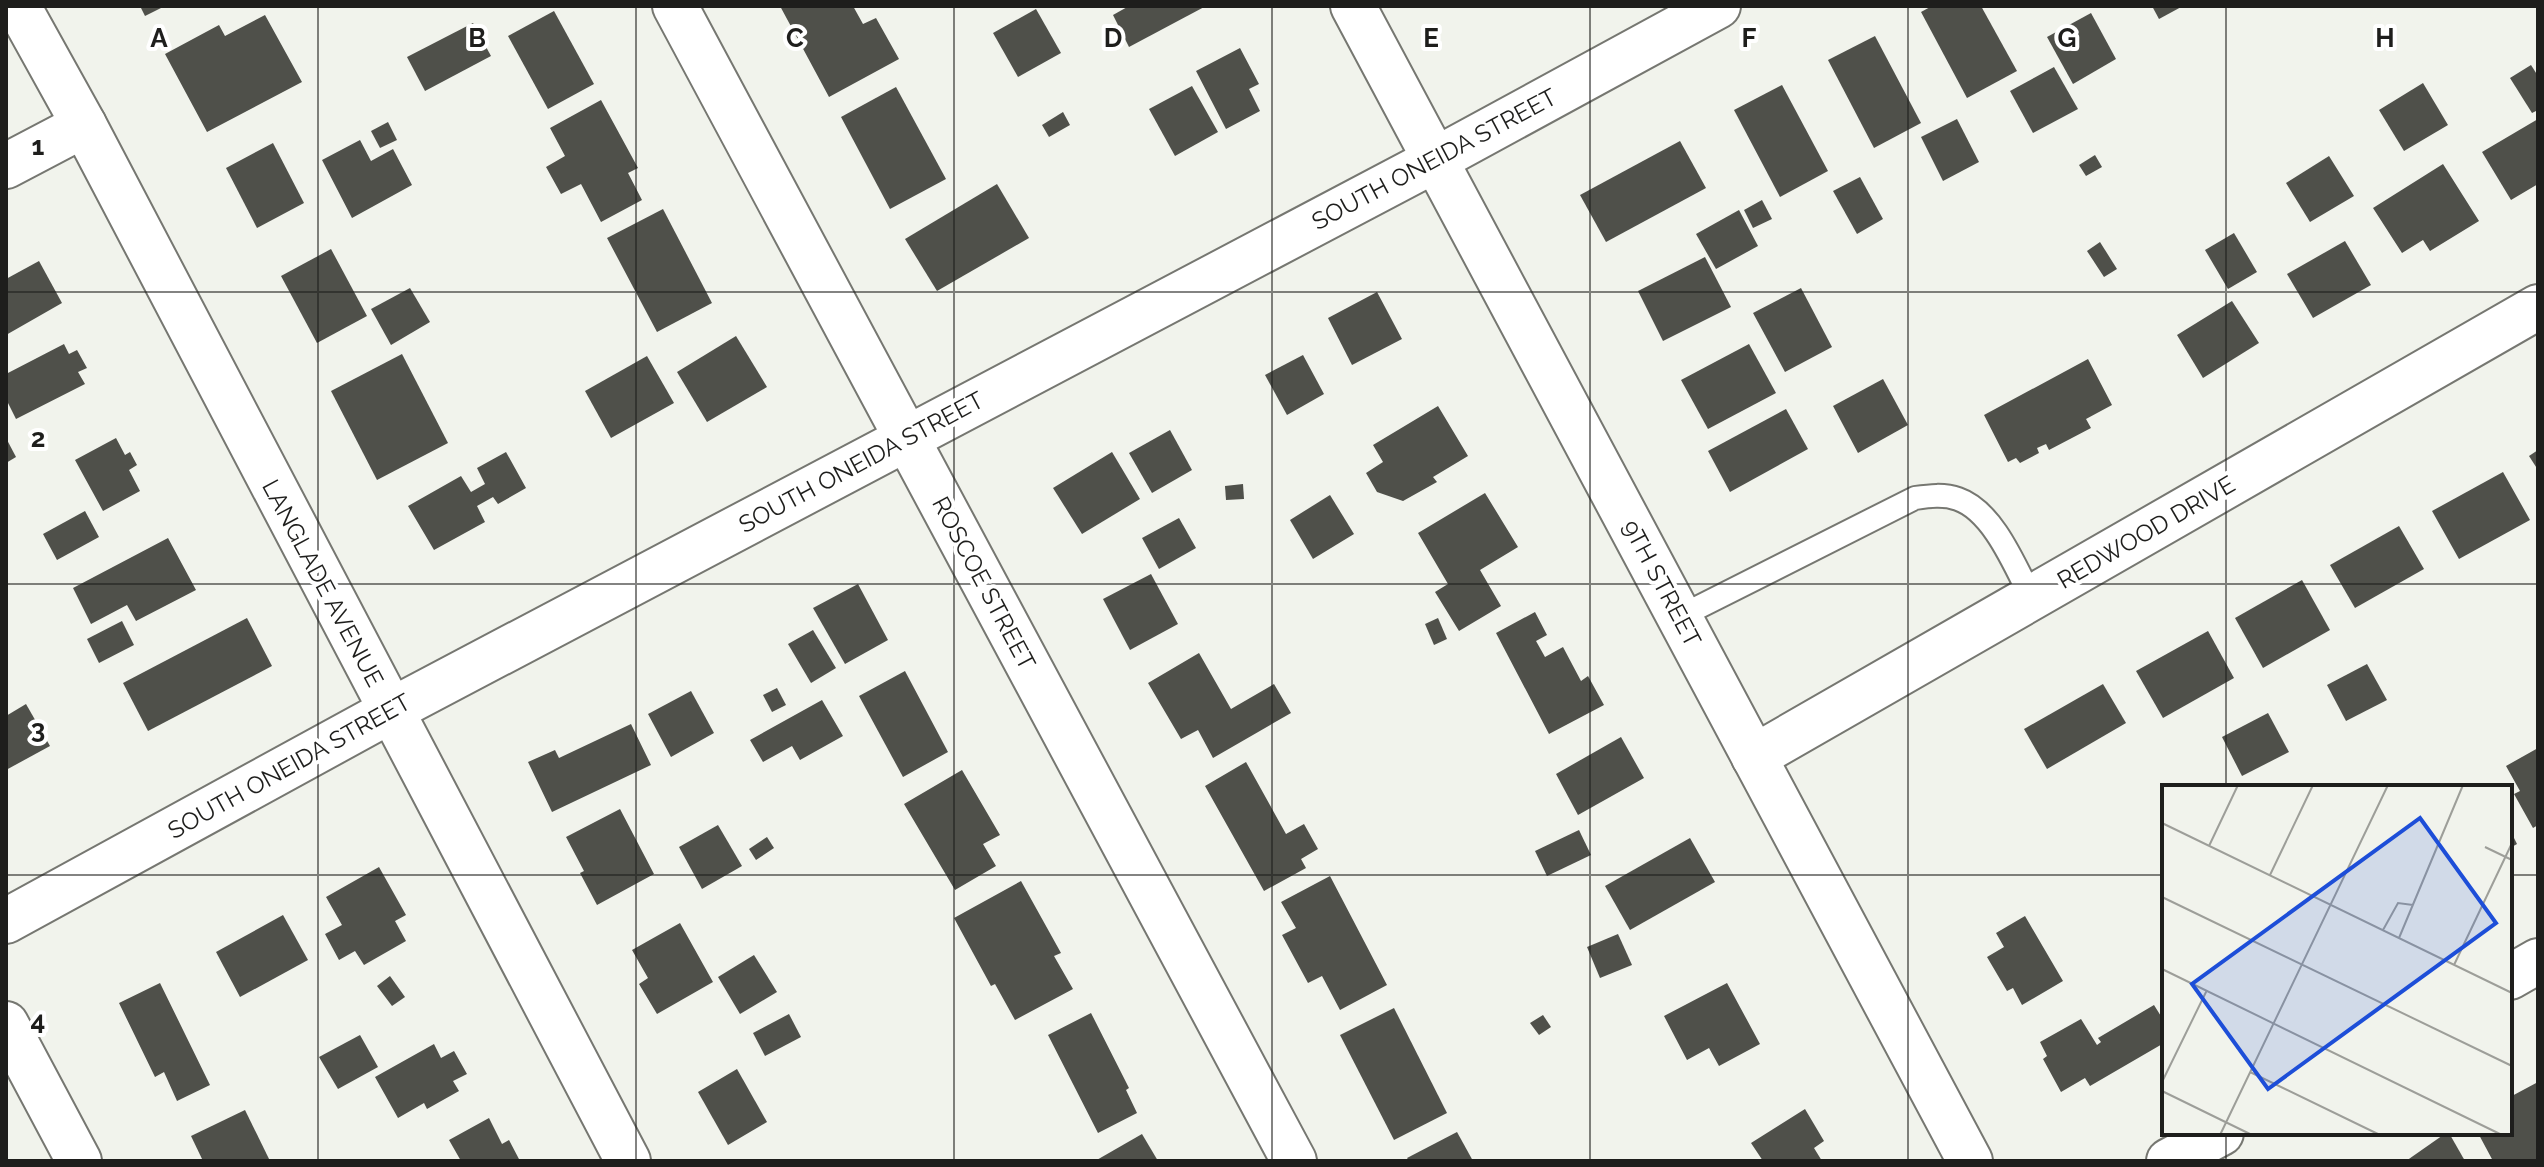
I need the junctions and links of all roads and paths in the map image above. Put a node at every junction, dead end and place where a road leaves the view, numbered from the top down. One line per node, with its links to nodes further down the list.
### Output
1 (18, 6): 5 (street, LANGLADE AVENUE)
2 (675, 6): 9 (street, ROSCOE STREET)
3 (1353, 6): 6 (street, 9TH STREET)
4 (1718, 6): 6 (street, SOUTH ONEIDA STREET)
5 (84, 125): 7 (street); 12 (street, LANGLADE AVENUE)
6 (1435, 160): 9 (street, SOUTH ONEIDA STREET); 11 (street, 9TH STREET)
7 (6, 166)
8 (2538, 307): 10 (street, REDWOOD DRIVE)
9 (907, 438): 12 (street, SOUTH ONEIDA STREET); 21 (street, ROSCOE STREET)
10 (2031, 597): 11 (lane); 13 (street, REDWOOD DRIVE)
11 (1679, 617): 13 (street, 9TH STREET)
12 (390, 711): 14 (street, SOUTH ONEIDA STREET); 20 (street, LANGLADE AVENUE)
13 (1754, 757): 22 (street, 9TH STREET)
14 (6, 921)
15 (2538, 961): 16 (street)
16 (2512, 976)
17 (6, 1024): 19 (street)
18 (2217, 1135): 23 (street)
19 (79, 1161)
20 (628, 1161)
21 (1294, 1161)
22 (1970, 1161)
23 (2169, 1161)

